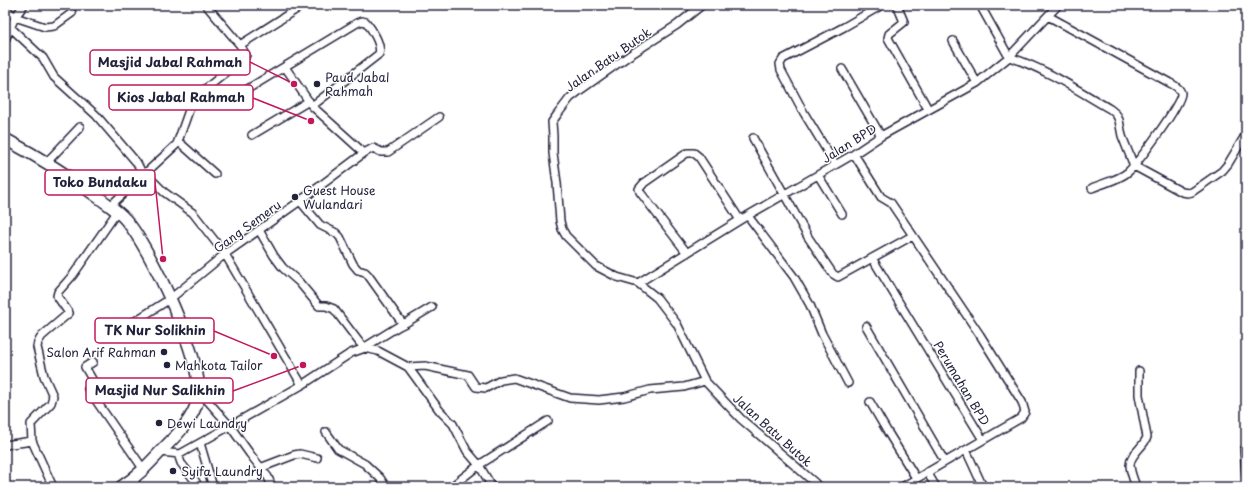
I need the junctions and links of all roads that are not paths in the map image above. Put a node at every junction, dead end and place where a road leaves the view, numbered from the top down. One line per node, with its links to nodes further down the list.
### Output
1 (24, 5): 12 (street)
2 (206, 5): 16 (street)
3 (303, 5): 16 (street)
4 (702, 5): 52 (street, Jalan Batu Butok)
5 (882, 5): 35 (street)
6 (897, 5): 23 (street)
7 (980, 5): 17 (street)
8 (1058, 5): 11 (street, Jalan BPD)
9 (5, 8): 12 (street)
10 (72, 13): 12 (street)
11 (1048, 16): 17 (street, Jalan BPD); 36 (street)
12 (16, 17): 13 (street)
13 (10, 27): 14 (street); 38 (street)
14 (5, 40)
15 (953, 41): 20 (street)
16 (240, 45): 21 (street)
17 (1009, 57): 20 (street, Jalan BPD); 36 (street)
18 (285, 67): 21 (street); 22 (street); 22 (street)
19 (842, 69): 28 (street)
20 (977, 83): 23 (street, Jalan BPD)
21 (204, 90): 31 (street)
22 (310, 103): 27 (street); 32 (street)
23 (928, 109): 28 (street, Jalan BPD)
24 (438, 117): 32 (street)
25 (80, 127): 34 (street)
26 (1246, 134): 36 (street)
27 (252, 135)
28 (882, 136): 33 (street, Jalan BPD)
29 (5, 138): 34 (street)
30 (753, 138): 41 (street)
31 (179, 142): 37 (street); 38 (street)
32 (364, 153): 42 (street, Gang Semeru)
33 (854, 154): 35 (street, Jalan BPD); 48 (street)
34 (47, 162): 43 (street)
35 (836, 164): 39 (street, Jalan BPD)
36 (1134, 166): 40 (street)
37 (216, 174)
38 (143, 175): 43 (street); 50 (street)
39 (818, 175): 41 (street, Jalan BPD); 44 (street)
40 (1092, 188)
41 (784, 194): 45 (street, Jalan BPD); 51 (street)
42 (300, 201): 47 (street, Gang Semeru); 55 (street)
43 (113, 209): 53 (street); 71 (street)
44 (842, 214)
45 (748, 216): 46 (street, Jalan BPD); 63 (street)
46 (740, 220): 49 (street, Jalan BPD); 49 (street)
47 (259, 230): 50 (street, Gang Semeru); 58 (street)
48 (912, 236): 51 (street); 70 (street)
49 (687, 253): 52 (street, Jalan BPD)
50 (225, 254): 53 (street, Gang Semeru); 64 (street)
51 (872, 258): 70 (street, Perumahan BPD)
52 (638, 283): 62 (street, Jalan Batu Butok)
53 (170, 299): 57 (street, Gang Semeru); 65 (street)
54 (432, 307): 55 (street)
55 (403, 324): 58 (street)
56 (866, 326): 79 (street)
57 (124, 328)
58 (365, 348): 60 (street); 64 (street)
59 (93, 362): 82 (street)
60 (408, 367): 62 (street); 80 (street)
61 (1139, 371): 99 (street)
62 (705, 381): 95 (street, Jalan Batu Butok)
63 (848, 383)
64 (302, 385): 68 (street)
65 (199, 391): 68 (street); 76 (street)
66 (870, 402): 85 (street)
67 (548, 421): 80 (street)
68 (230, 426): 72 (street); 81 (street)
69 (326, 432): 92 (street)
70 (983, 440): 74 (street, Perumahan BPD)
71 (32, 441): 73 (street); 87 (street)
72 (200, 443): 77 (street); 90 (street)
73 (5, 445)
74 (966, 450): 79 (street, Perumahan BPD); 98 (street)
75 (1244, 450): 84 (street)
76 (160, 452): 77 (street); 82 (street)
77 (178, 454): 89 (street)
78 (317, 458): 81 (street)
79 (945, 462): 83 (street, Perumahan BPD)
80 (479, 465): 93 (street); 94 (street)
81 (260, 468): 91 (street)
82 (144, 470): 86 (street)
83 (927, 472): 85 (street, Perumahan BPD); 97 (street)
84 (1246, 475)
85 (916, 478): 96 (street, Perumahan BPD)
86 (136, 483): 88 (street)
87 (53, 487)
88 (121, 487)
89 (198, 487)
90 (213, 487)
91 (272, 487)
92 (386, 487)
93 (451, 487)
94 (492, 487)
95 (818, 487)
96 (902, 487)
97 (936, 487)
98 (983, 487)
99 (1136, 487)

